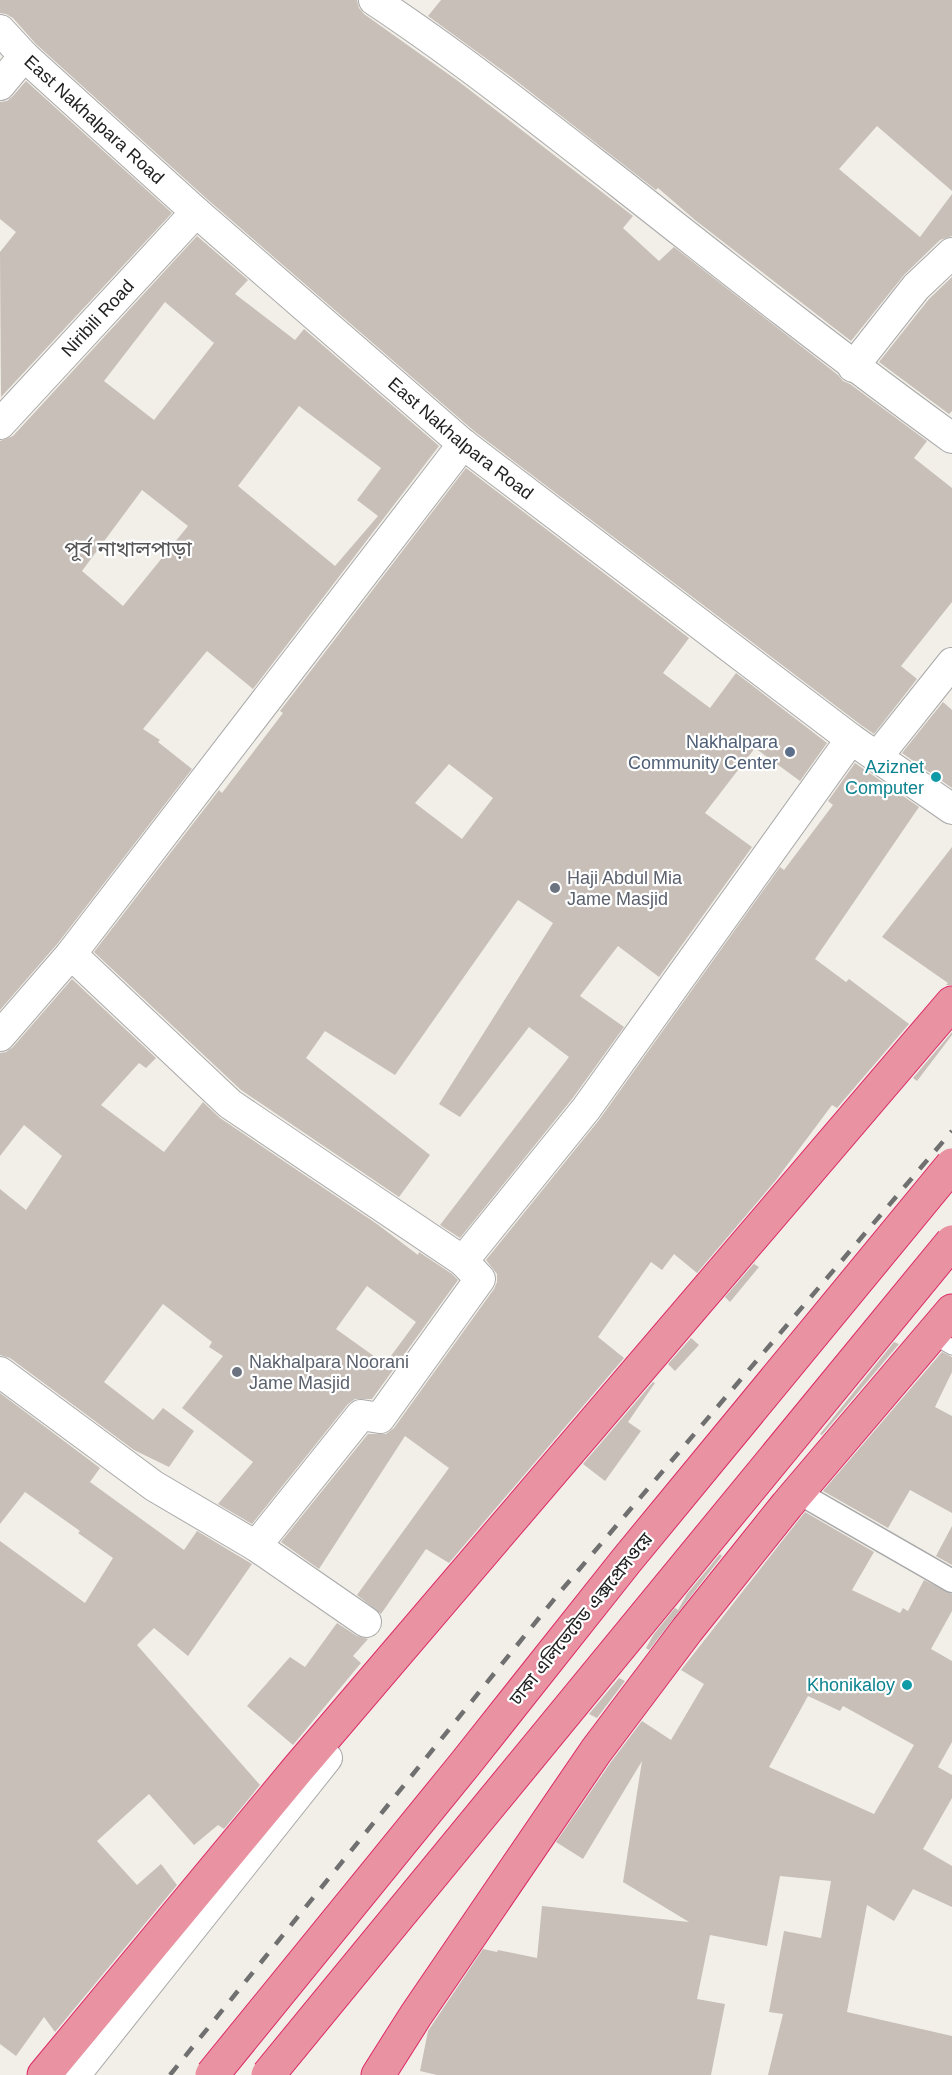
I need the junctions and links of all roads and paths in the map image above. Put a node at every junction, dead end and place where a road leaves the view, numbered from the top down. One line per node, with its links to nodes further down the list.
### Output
1 (374, 0): 7 (street)
2 (0, 30): 3 (street, East Nakhalpara Road)
3 (24, 56): 4 (street); 5 (street, East Nakhalpara Road)
4 (0, 85)
5 (196, 212): 8 (street, Niribili Road); 10 (street, East Nakhalpara Road)
6 (952, 253): 7 (street)
7 (853, 367): 9 (street)
8 (0, 424)
9 (952, 438)
10 (463, 444): 12 (street, East Nakhalpara Road); 15 (street)
11 (952, 663): 13 (street)
12 (851, 739): 13 (street, East Nakhalpara Road); 21 (street)
13 (877, 757): 14 (street, East Nakhalpara Road)
14 (952, 808)
15 (71, 954): 17 (street); 21 (street)
16 (952, 1003): 30 (highway)
17 (0, 1036)
18 (952, 1165): 32 (highway, ঢাকা এলিভেটেড এক্সপ্রেসওয়ে, bridge)
19 (952, 1236): 34 (street)
20 (952, 1242): 33 (highway, bridge)
21 (463, 1261): 27 (street)
22 (944, 1325): 23 (lane); 35 (highway)
23 (952, 1347)
24 (0, 1372): 27 (street)
25 (596, 1422): 31 (street)
26 (806, 1497): 28 (street)
27 (256, 1546): 29 (street)
28 (952, 1581)
29 (366, 1622)
30 (44, 2075)
31 (75, 2075)
32 (212, 2075)
33 (268, 2075)
34 (282, 2075)
35 (378, 2075)

